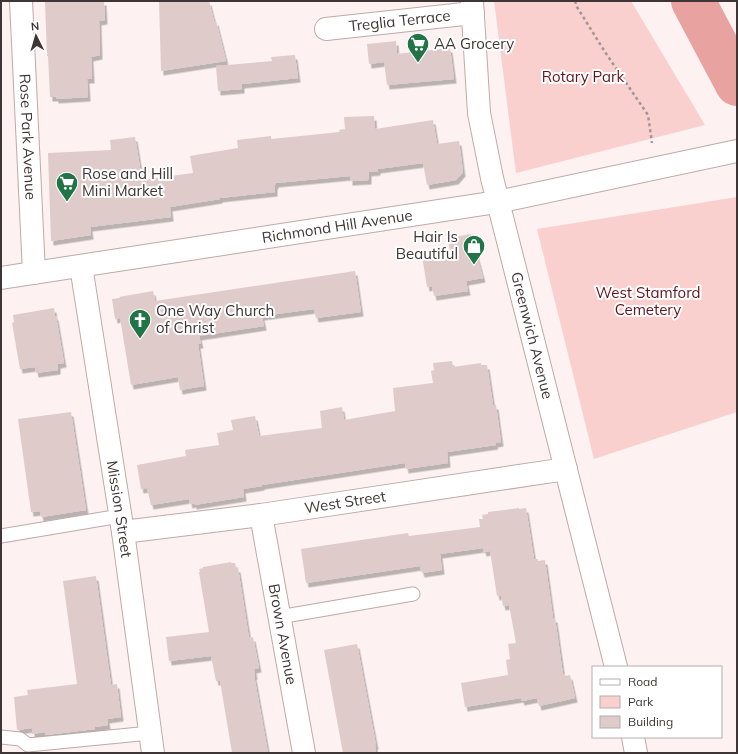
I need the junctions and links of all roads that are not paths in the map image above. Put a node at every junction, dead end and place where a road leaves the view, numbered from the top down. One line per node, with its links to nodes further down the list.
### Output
1 (21, 1): 7 (street, Rose Park Avenue)
2 (472, 7): 3 (street, Treglia Terrace); 5 (street, Greenwich Avenue)
3 (326, 29)
4 (737, 151): 5 (street, Richmond Hill Avenue)
5 (497, 202): 6 (street, Richmond Hill Avenue); 9 (street, Greenwich Avenue)
6 (81, 266): 7 (street, Richmond Hill Avenue); 11 (street, Mission Street)
7 (34, 273): 8 (street, Richmond Hill Avenue)
8 (1, 278)
9 (566, 469): 10 (street, West Street); 15 (street, Greenwich Avenue)
10 (261, 515): 11 (street, West Street); 14 (street, Brown Avenue)
11 (121, 524): 12 (lane); 18 (street, Mission Street)
12 (1, 536)
13 (413, 594): 14 (lane)
14 (279, 616): 19 (street, Brown Avenue)
15 (616, 666)
16 (1, 737): 18 (lane)
17 (633, 738): 20 (street)
18 (152, 743)
19 (304, 753)
20 (636, 753)

